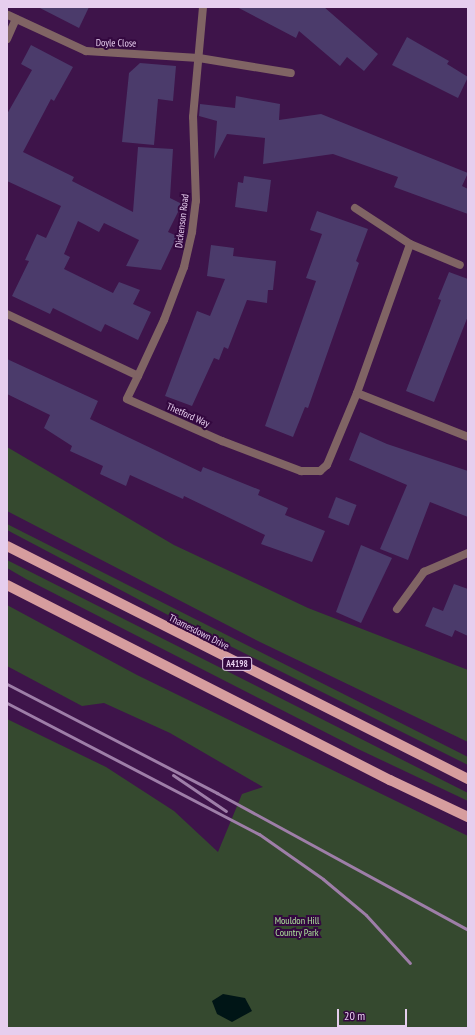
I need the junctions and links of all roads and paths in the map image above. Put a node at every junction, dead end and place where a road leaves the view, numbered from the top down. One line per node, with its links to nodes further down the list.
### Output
1 (203, 7): 5 (street, Dickenson Road)
2 (8, 15): 3 (street, Doyle Close)
3 (16, 19): 4 (street); 5 (street, Doyle Close)
4 (7, 39)
5 (199, 58): 6 (street); 11 (street, Dickenson Road)
6 (291, 73)
7 (355, 208): 8 (street)
8 (410, 244): 9 (street); 12 (street, Thetford Way)
9 (460, 265)
10 (7, 314): 11 (street)
11 (138, 376): 12 (street, Thetford Way)
12 (357, 392): 13 (street)
13 (468, 437)
14 (7, 546): 18 (main road, Thamesdown Drive / A4198)
15 (468, 553): 17 (street)
16 (7, 585): 19 (main road)
17 (397, 609)
18 (468, 779)
19 (468, 817)

